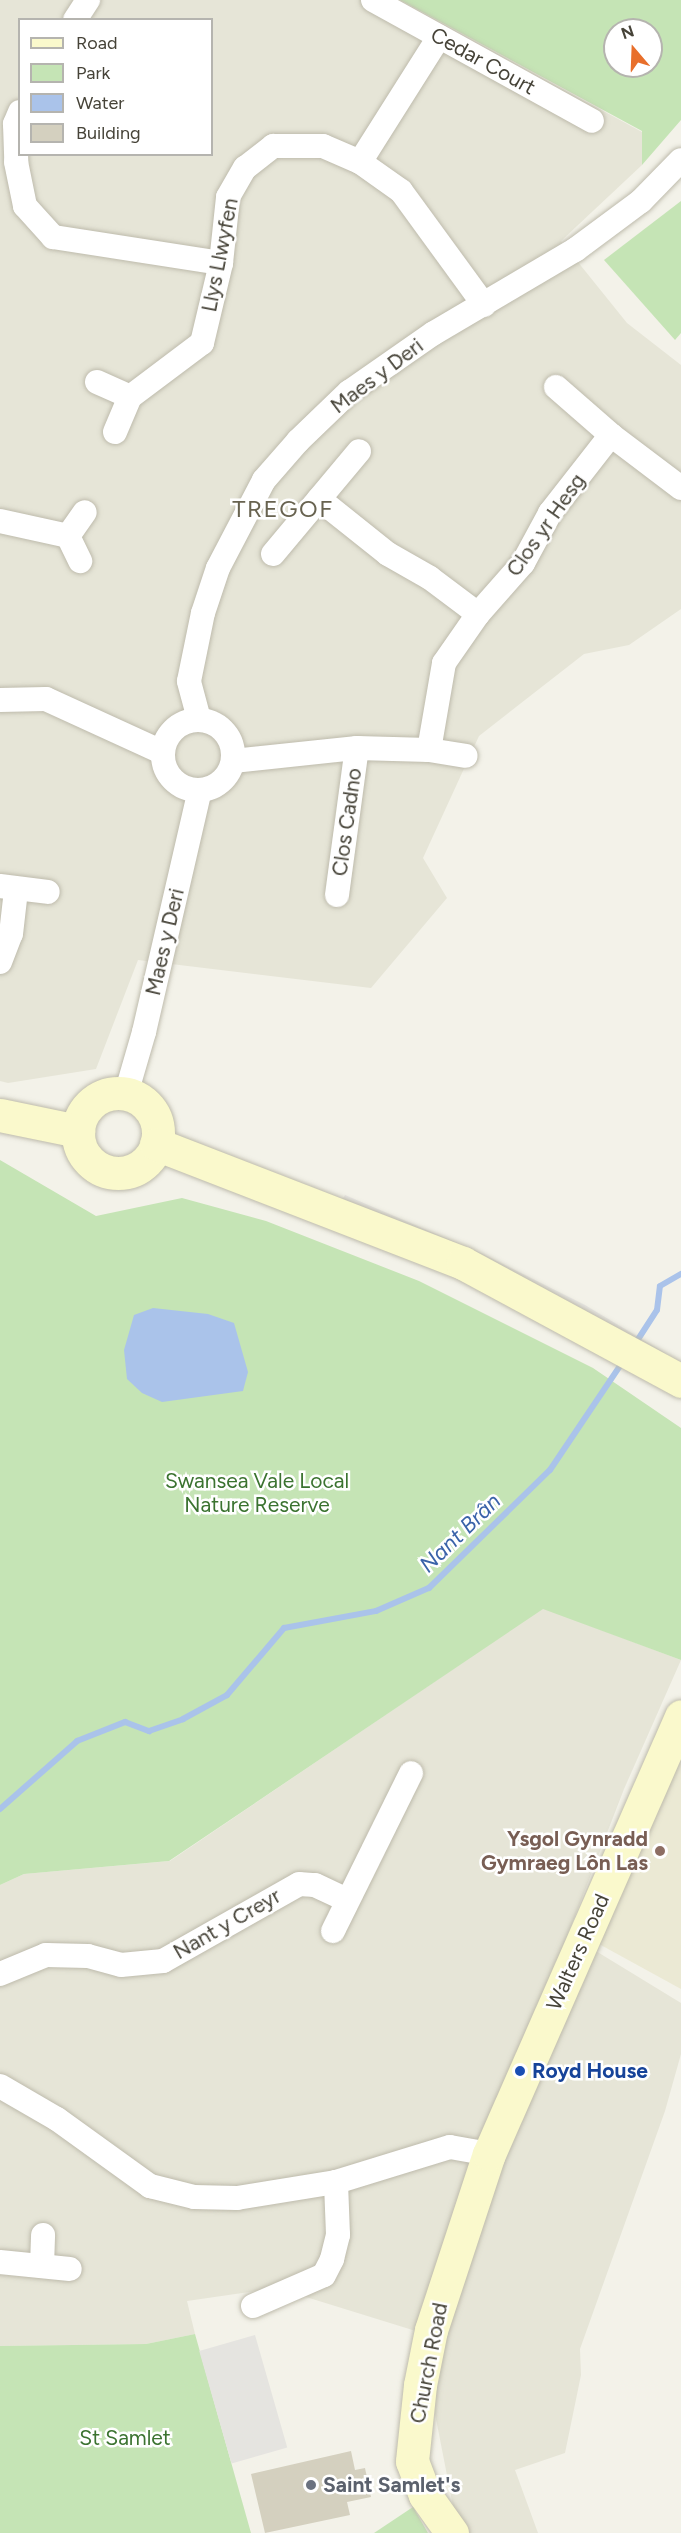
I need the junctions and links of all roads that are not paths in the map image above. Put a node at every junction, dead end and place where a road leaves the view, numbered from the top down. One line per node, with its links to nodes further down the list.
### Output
1 (88, 0): 3 (street)
2 (373, 0): 4 (street, Cedar Court)
3 (76, 18)
4 (439, 37): 6 (street, Cedar Court); 8 (street)
5 (18, 117): 9 (street)
6 (592, 121)
7 (681, 160): 10 (street, Maes y Deri)
8 (360, 162): 9 (street, Llys Llwyfen); 10 (street, Llys Llwyfen)
9 (221, 263): 13 (street, Llys Llwyfen)
10 (484, 305): 26 (street, Maes y Deri)
11 (97, 382): 13 (street)
12 (555, 387): 15 (street)
13 (130, 398): 14 (street, Llys Llwyfen)
14 (115, 432)
15 (611, 435): 17 (street); 24 (street, Clos yr Hesg)
16 (359, 451): 18 (street)
17 (681, 488)
18 (318, 499): 22 (street); 24 (street)
19 (85, 512): 21 (street)
20 (0, 521): 21 (street)
21 (68, 536): 23 (street)
22 (273, 554)
23 (80, 561)
24 (478, 614): 28 (street, Clos yr Hesg)
25 (0, 700): 29 (street)
26 (199, 719): 29 (street); 31 (street)
27 (357, 748): 28 (street); 31 (street); 35 (street, Clos Cadno)
28 (429, 750): 30 (street)
29 (162, 752): 32 (street)
30 (466, 756)
31 (233, 761): 32 (street)
32 (200, 790): 37 (street, Maes y Deri)
33 (8, 888): 34 (street); 36 (street)
34 (48, 892)
35 (337, 896)
36 (0, 962)
37 (126, 1094): 39 (main road); 40 (main road)
38 (0, 1115): 39 (main road)
39 (78, 1131): 40 (main road)
40 (156, 1144): 41 (main road)
41 (681, 1381)
42 (681, 1716): 48 (main road, Walters Road)
43 (411, 1773): 44 (street)
44 (347, 1900): 45 (street); 46 (street, Nant y Creyr)
45 (333, 1931)
46 (0, 1974)
47 (0, 2086): 49 (street)
48 (489, 2154): 49 (street); 55 (main road, Church Road)
49 (336, 2182): 54 (street)
50 (44, 2235): 52 (street)
51 (0, 2262): 52 (street)
52 (42, 2266): 53 (street)
53 (70, 2268)
54 (253, 2306)
55 (452, 2533)

